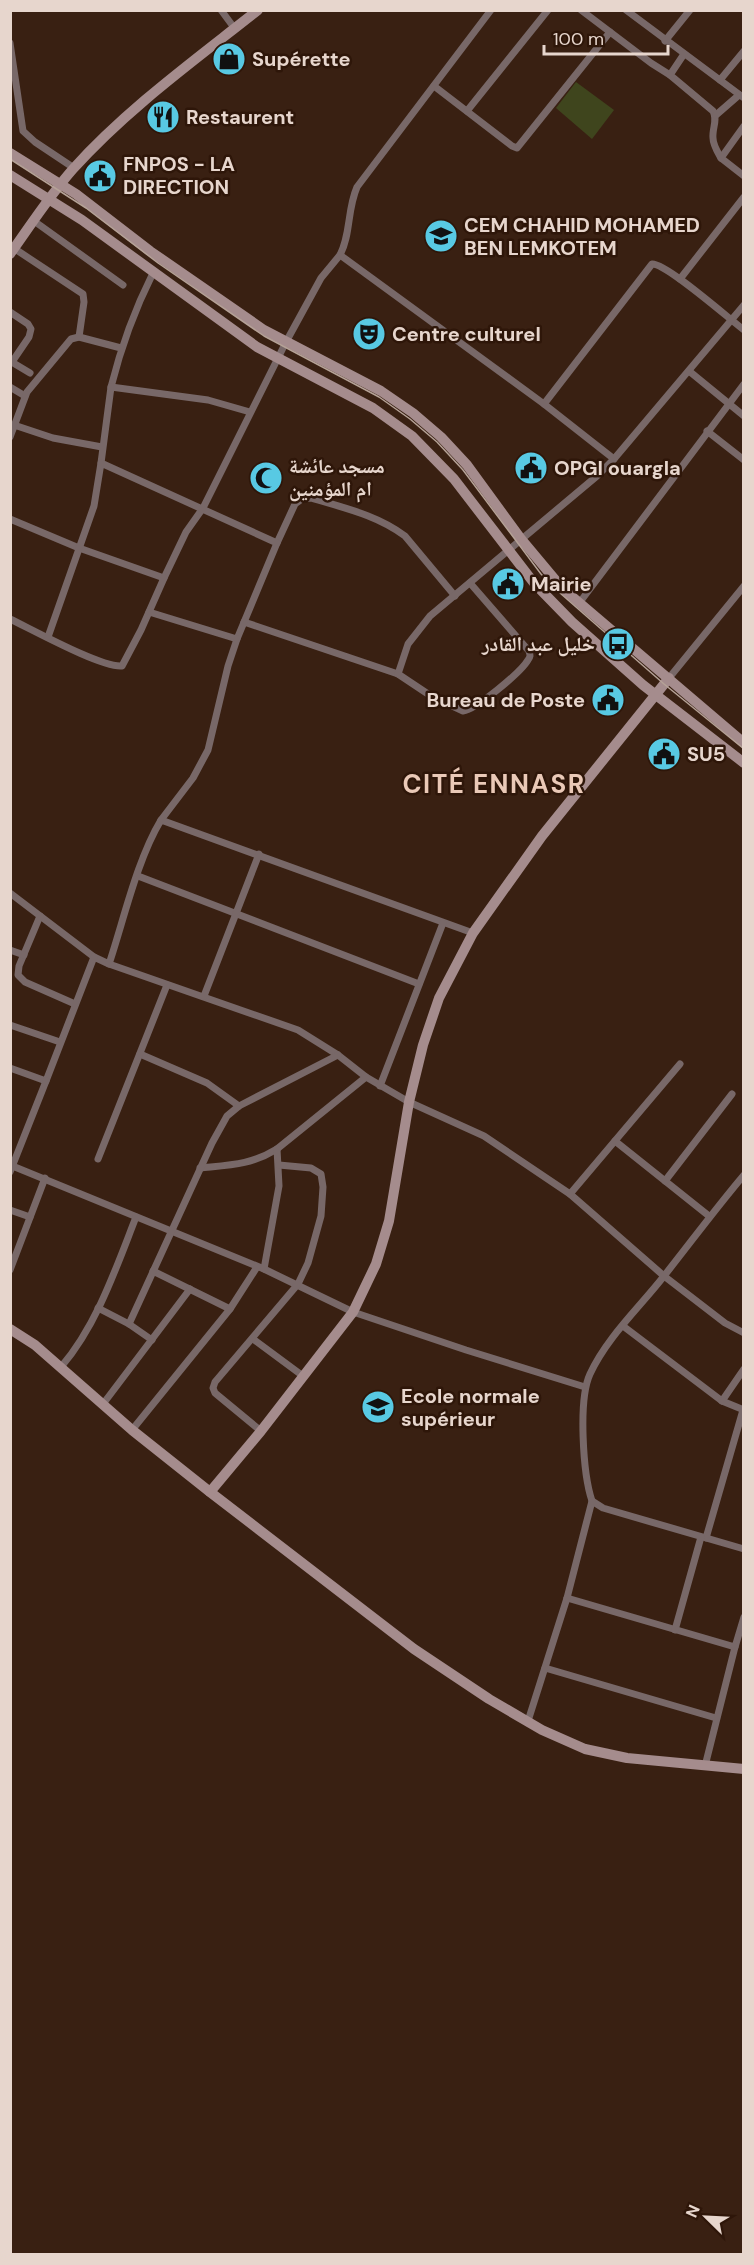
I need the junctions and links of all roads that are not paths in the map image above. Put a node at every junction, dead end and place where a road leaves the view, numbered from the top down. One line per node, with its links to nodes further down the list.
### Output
1 (221, 10): 8 (street)
2 (258, 10): 8 (street)
3 (491, 10): 16 (street)
4 (548, 10): 18 (street)
5 (581, 10): 9 (street)
6 (626, 10): 10 (street)
7 (690, 10): 10 (street)
8 (235, 29): 23 (street)
9 (610, 32): 14 (street); 18 (street)
10 (665, 41): 13 (street)
11 (10, 43): 23 (street)
12 (744, 51): 15 (street)
13 (684, 54): 14 (street); 15 (street)
14 (670, 75): 19 (street)
15 (720, 80): 17 (street)
16 (434, 86): 18 (street); 32 (street)
17 (741, 97): 19 (street)
18 (467, 111)
19 (716, 115): 22 (street)
20 (744, 126): 22 (street)
21 (10, 153): 26 (street)
22 (721, 158): 25 (street)
23 (74, 168): 26 (street)
24 (10, 175): 28 (street)
25 (744, 176)
26 (60, 184): 28 (street); 41 (street)
27 (744, 197): 29 (street)
28 (49, 200): 30 (street); 33 (street)
29 (740, 207): 34 (street)
30 (34, 220): 31 (street); 35 (street)
31 (13, 251): 40 (street)
32 (340, 255): 41 (street); 51 (street)
33 (153, 273): 42 (street); 43 (street)
34 (680, 279): 38 (street); 51 (street)
35 (123, 285)
36 (744, 305): 38 (street)
37 (10, 312): 44 (street)
38 (731, 320): 39 (street); 45 (street)
39 (744, 330)
40 (79, 337): 42 (street); 50 (street)
41 (286, 342): 43 (street); 64 (street)
42 (121, 348): 49 (street)
43 (278, 359): 53 (street); 67 (street)
44 (11, 361): 46 (street)
45 (689, 370): 52 (street); 59 (street)
46 (30, 373)
47 (744, 384): 52 (street)
48 (10, 387): 50 (street)
49 (111, 387): 53 (street); 58 (street)
50 (25, 396): 55 (street)
51 (544, 404): 59 (street)
52 (728, 404): 54 (street); 56 (street)
53 (250, 412): 62 (street)
54 (744, 416)
55 (14, 425): 57 (street); 58 (street)
56 (708, 431): 60 (street); 72 (street)
57 (10, 437)
58 (102, 447): 61 (street)
59 (614, 459): 64 (street)
60 (744, 460)
61 (101, 463): 62 (street); 66 (street)
62 (203, 508): 65 (street); 68 (street)
63 (10, 519): 66 (street)
64 (521, 539): 67 (street); 72 (street)
65 (277, 543): 71 (street); 75 (street)
66 (79, 548): 68 (street); 76 (street)
67 (508, 552): 69 (street); 80 (street)
68 (164, 578): 73 (street)
69 (470, 584): 71 (street); 78 (street)
70 (744, 586): 79 (street)
71 (455, 596): 78 (street)
72 (580, 602): 79 (street)
73 (149, 612): 76 (street); 77 (street)
74 (10, 619): 76 (street)
75 (244, 622): 77 (street); 78 (street)
76 (48, 636)
77 (237, 639): 83 (street)
78 (398, 674)
79 (669, 678): 80 (street); 81 (street)
80 (656, 695): 82 (street); 90 (street)
81 (744, 743)
82 (744, 763)
83 (161, 820): 84 (street); 85 (street)
84 (258, 854): 87 (street); 89 (street)
85 (138, 876): 87 (street); 94 (street)
86 (10, 893): 88 (street)
87 (235, 914): 95 (street); 97 (street)
88 (40, 916): 92 (street); 93 (street)
89 (443, 923): 90 (street); 95 (street)
90 (473, 933): 109 (street)
91 (10, 950): 92 (street)
92 (24, 955): 98 (street)
93 (94, 957): 94 (street); 98 (street)
94 (109, 964): 96 (street)
95 (419, 984): 107 (street)
96 (167, 985): 97 (street); 101 (street)
97 (204, 996): 102 (street)
98 (75, 1004): 100 (street)
99 (10, 1025): 100 (street)
100 (60, 1042): 106 (street)
101 (140, 1054): 110 (street); 113 (street)
102 (338, 1055): 105 (street); 110 (street)
103 (680, 1064): 111 (street)
104 (10, 1068): 106 (street)
105 (366, 1077): 107 (street); 112 (street)
106 (46, 1081): 115 (street)
107 (380, 1086): 109 (street)
108 (732, 1094): 119 (street)
109 (409, 1102): 120 (street); 134 (street)
110 (239, 1106): 116 (street)
111 (615, 1142): 119 (street); 120 (street)
112 (277, 1149): 114 (street); 116 (street)
113 (98, 1159)
114 (279, 1165): 126 (street); 130 (street)
115 (11, 1168): 118 (street)
116 (200, 1168): 125 (street)
117 (744, 1175): 122 (street)
118 (45, 1178): 123 (street); 124 (street)
119 (665, 1181): 122 (street)
120 (570, 1194): 129 (street)
121 (10, 1210): 123 (street)
122 (709, 1216): 129 (street)
123 (30, 1217): 127 (street)
124 (136, 1217): 125 (street); 132 (street)
125 (171, 1231): 126 (street); 128 (street)
126 (260, 1268): 130 (street); 133 (street)
127 (10, 1270)
128 (153, 1271): 131 (street); 135 (street)
129 (664, 1276): 136 (street); 138 (street)
130 (298, 1284): 134 (street); 139 (street)
131 (190, 1289): 133 (street); 140 (street)
132 (98, 1308): 135 (street); 141 (street)
133 (230, 1309): 148 (street)
134 (353, 1312): 143 (street); 144 (street)
135 (129, 1323): 140 (street)
136 (623, 1326): 144 (street); 145 (street)
137 (10, 1329): 141 (street)
138 (744, 1333)
139 (253, 1339): 143 (street); 149 (street)
140 (152, 1340): 146 (street)
141 (60, 1367): 146 (street)
142 (744, 1369): 145 (street)
143 (303, 1376): 149 (street)
144 (585, 1387): 151 (street)
145 (722, 1401): 147 (street)
146 (103, 1404): 148 (street)
147 (743, 1410): 152 (street)
148 (132, 1430): 150 (street)
149 (261, 1431): 150 (street)
150 (210, 1492): 160 (street)
151 (592, 1501): 152 (street); 154 (street)
152 (704, 1538): 153 (street); 156 (street)
153 (744, 1550)
154 (567, 1598): 156 (street); 158 (street)
155 (744, 1617): 157 (street)
156 (675, 1630): 157 (street)
157 (735, 1647): 159 (street)
158 (545, 1668): 159 (street); 160 (street)
159 (716, 1718): 161 (street)
160 (528, 1721): 161 (street)
161 (705, 1766): 162 (street)
162 (744, 1769)

